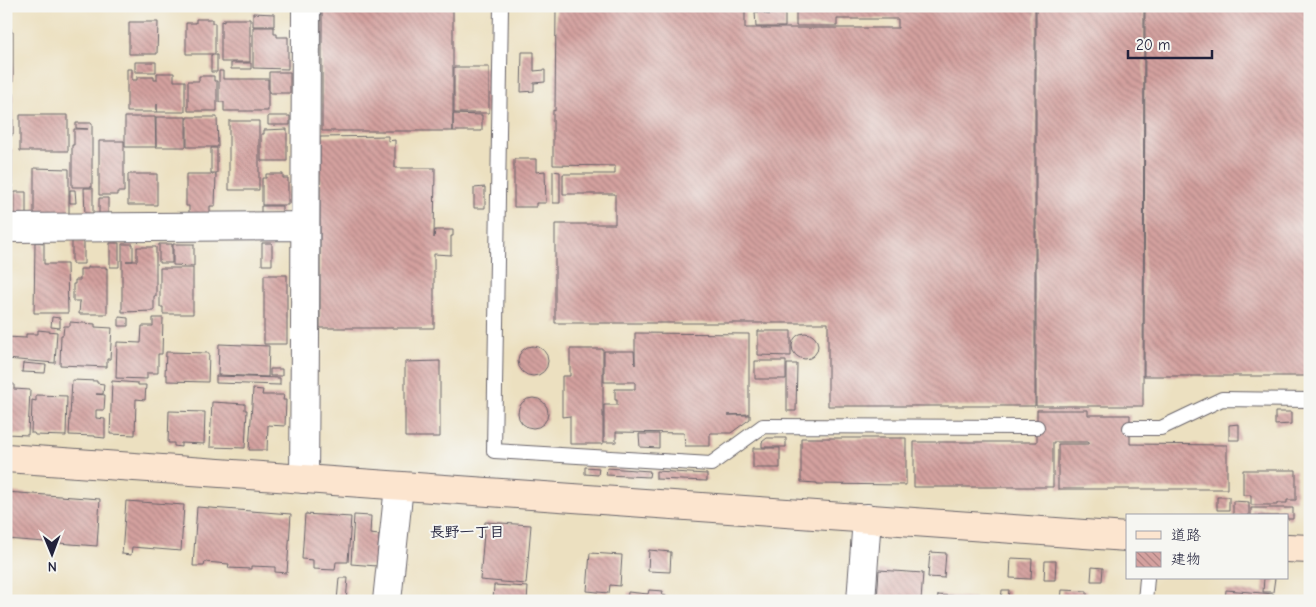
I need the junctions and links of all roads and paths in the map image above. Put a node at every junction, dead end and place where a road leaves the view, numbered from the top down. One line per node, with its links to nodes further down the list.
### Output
1 (306, 6): 3 (street)
2 (501, 6): 6 (lane)
3 (305, 226): 4 (street); 9 (street)
4 (6, 228)
5 (1310, 400): 7 (lane)
6 (1037, 427)
7 (1130, 428)
8 (6, 458): 9 (street)
9 (304, 479): 10 (street)
10 (399, 486): 11 (street); 16 (street)
11 (867, 518): 12 (street); 17 (street)
12 (1126, 537)
13 (1288, 548): 14 (street)
14 (1310, 549)
15 (1147, 580): 18 (lane)
16 (387, 601)
17 (861, 601)
18 (1146, 601)

